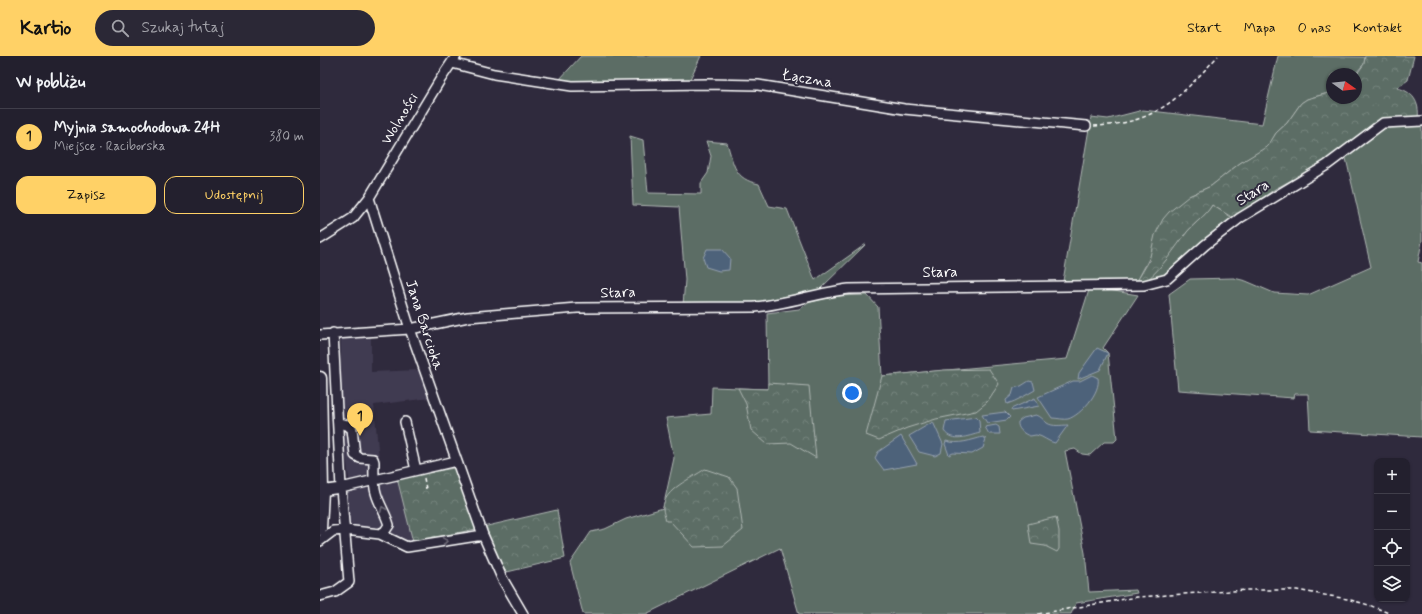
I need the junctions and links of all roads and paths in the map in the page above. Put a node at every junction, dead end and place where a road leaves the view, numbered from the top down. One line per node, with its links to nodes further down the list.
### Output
1 (1218, 56): 4 (path)
2 (454, 60): 4 (street, Łączna); 5 (street, Wolności)
3 (1422, 121): 7 (street, Stara)
4 (1086, 126)
5 (369, 198): 6 (street, Wolności); 7 (street, Jana Barcioka)
6 (320, 239)
7 (410, 329): 8 (street, Stara); 13 (street, Jana Barcioka)
8 (333, 333): 9 (street, Stara); 12 (street)
9 (320, 335)
10 (320, 378): 18 (main road)
11 (405, 422): 14 (street)
12 (338, 423): 15 (street); 16 (street)
13 (456, 461): 14 (street); 22 (street, Jana Barcioka)
14 (419, 469): 15 (street); 17 (path)
15 (374, 481): 16 (street); 21 (street, one-way to 15)
16 (341, 488): 18 (street); 20 (street)
17 (426, 489)
18 (321, 491): 19 (main road)
19 (320, 529)
20 (345, 530): 21 (street); 23 (street); 24 (street)
21 (380, 534): 22 (street, one-way to 22)
22 (483, 535): 25 (street, Jana Barcioka)
23 (320, 541)
24 (320, 596)
25 (523, 614)
26 (1038, 614): 27 (path)
27 (1391, 614)

